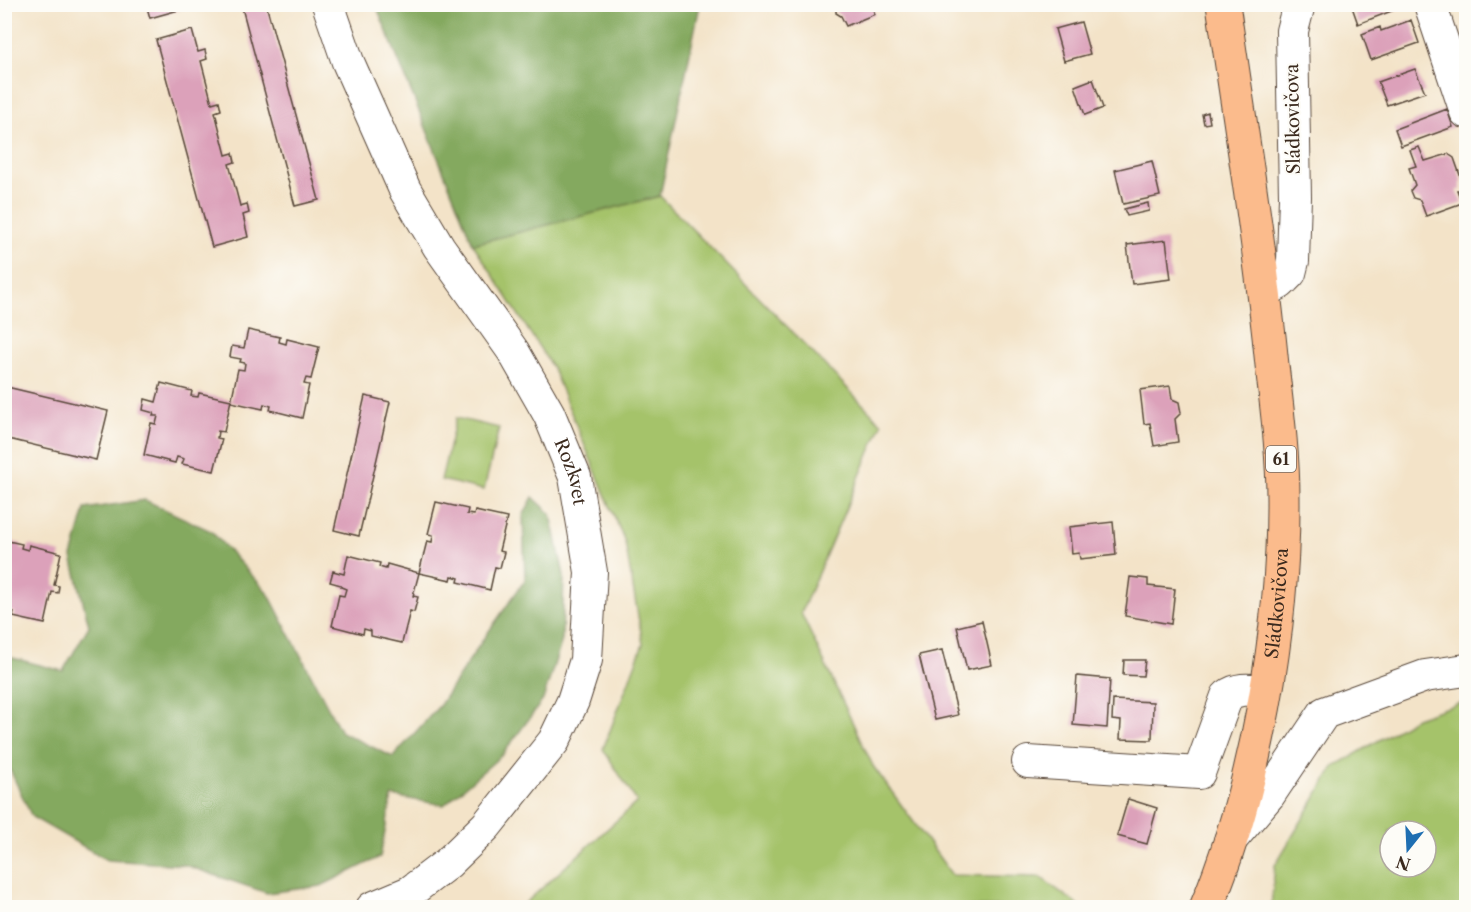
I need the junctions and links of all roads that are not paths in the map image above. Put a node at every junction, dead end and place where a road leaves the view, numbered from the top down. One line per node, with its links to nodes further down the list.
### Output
1 (328, 4): 11 (street, Rozkvet)
2 (1223, 4): 6 (main road, Sládkovičova / 61)
3 (1299, 4): 6 (street, Sládkovičova)
4 (1430, 4): 5 (street)
5 (1467, 112)
6 (1264, 292): 8 (main road, Sládkovičova / 61)
7 (1467, 670): 10 (street)
8 (1266, 691): 9 (street); 10 (main road, Sládkovičova / 61)
9 (1028, 762)
10 (1230, 842): 12 (main road, Sládkovičova / 61)
11 (372, 908)
12 (1206, 908)

